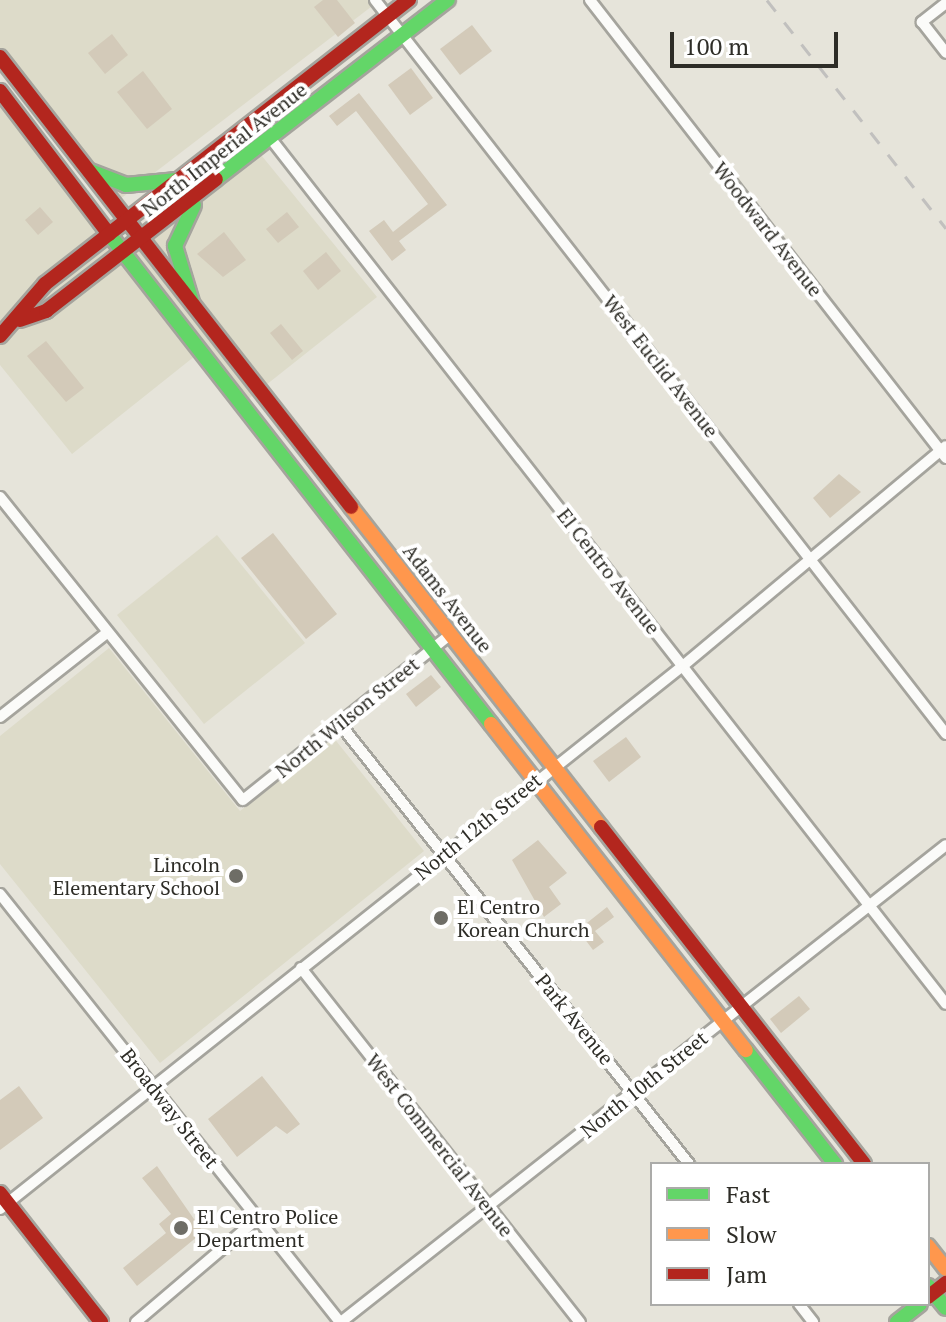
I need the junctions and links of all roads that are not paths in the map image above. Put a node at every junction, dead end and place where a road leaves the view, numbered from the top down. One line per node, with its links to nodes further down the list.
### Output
1 (375, 0): 6 (street, West Euclid Avenue)
2 (409, 0): 6 (main road, North Imperial Avenue)
3 (448, 0): 7 (main road, North Imperial Avenue)
4 (590, 0): 22 (street, Woodward Avenue)
5 (946, 3): 8 (street)
6 (388, 16): 7 (street, West Euclid Avenue); 14 (main road, North Imperial Avenue)
7 (404, 35): 11 (main road, North Imperial Avenue); 24 (street, West Euclid Avenue)
8 (946, 53)
9 (3, 63): 13 (main road, Adams Avenue)
10 (0, 91): 16 (main road, Adams Avenue)
11 (271, 139): 12 (main road, North Imperial Avenue); 28 (street, El Centro Avenue)
12 (232, 169): 17 (main road, North Imperial Avenue); 19 (main road)
13 (90, 171): 14 (main road); 15 (main road, Adams Avenue)
14 (180, 180): 15 (main road, North Imperial Avenue)
15 (127, 220): 16 (main road, North Imperial Avenue); 17 (main road, Adams Avenue)
16 (109, 234): 18 (main road, Adams Avenue); 20 (main road, North Imperial Avenue)
17 (141, 237): 18 (main road, North Imperial Avenue); 19 (main road, Adams Avenue)
18 (122, 252): 20 (main road, North Imperial Avenue); 27 (main road, Adams Avenue)
19 (192, 302): 26 (main road, Adams Avenue)
20 (20, 320): 21 (main road, North Imperial Avenue)
21 (0, 336)
22 (944, 451): 24 (street, North 12th Street)
23 (0, 497): 25 (street)
24 (810, 558): 28 (street, North 12th Street); 31 (street, West Euclid Avenue)
25 (108, 632): 29 (street); 30 (street, North Wilson Street)
26 (451, 634): 27 (street, North Wilson Street); 32 (main road, Adams Avenue)
27 (434, 648): 30 (street, North Wilson Street); 33 (main road, Adams Avenue)
28 (684, 665): 32 (street, North 12th Street); 37 (street, El Centro Avenue)
29 (0, 717)
30 (340, 724): 35 (street, Park Avenue)
31 (946, 734)
32 (555, 764): 33 (street, North 12th Street); 40 (main road, Adams Avenue)
33 (537, 779): 35 (street, North 12th Street); 41 (main road, Adams Avenue)
34 (946, 845): 37 (street, North 10th Street)
35 (443, 854): 38 (street, North 12th Street); 43 (street, Park Avenue)
36 (0, 894): 42 (street, Broadway Street)
37 (869, 906): 39 (street, El Centro Avenue); 40 (street, North 10th Street)
38 (301, 968): 42 (street, North 12th Street); 48 (street, West Commercial Avenue)
39 (946, 1004)
40 (741, 1006): 41 (street, North 10th Street); 46 (main road, Adams Avenue)
41 (724, 1019): 43 (street, North 10th Street); 45 (main road, Adams Avenue)
42 (152, 1085): 47 (street, North 12th Street); 49 (street, Broadway Street)
43 (634, 1093): 44 (street, Park Avenue); 48 (street, North 10th Street)
44 (687, 1162)
45 (833, 1162)
46 (862, 1162)
47 (3, 1202): 57 (main road)
48 (488, 1207): 59 (street, North 10th Street); 60 (street, West Commercial Avenue)
49 (258, 1218): 58 (street); 59 (street, Broadway Street)
50 (930, 1249): 51 (main road)
51 (946, 1269)
52 (946, 1283): 53 (main road)
53 (930, 1292): 56 (main road)
54 (801, 1306): 61 (street)
55 (917, 1306): 62 (main road)
56 (946, 1308)
57 (101, 1322)
58 (136, 1322)
59 (340, 1322)
60 (580, 1322)
61 (813, 1322)
62 (897, 1322)

